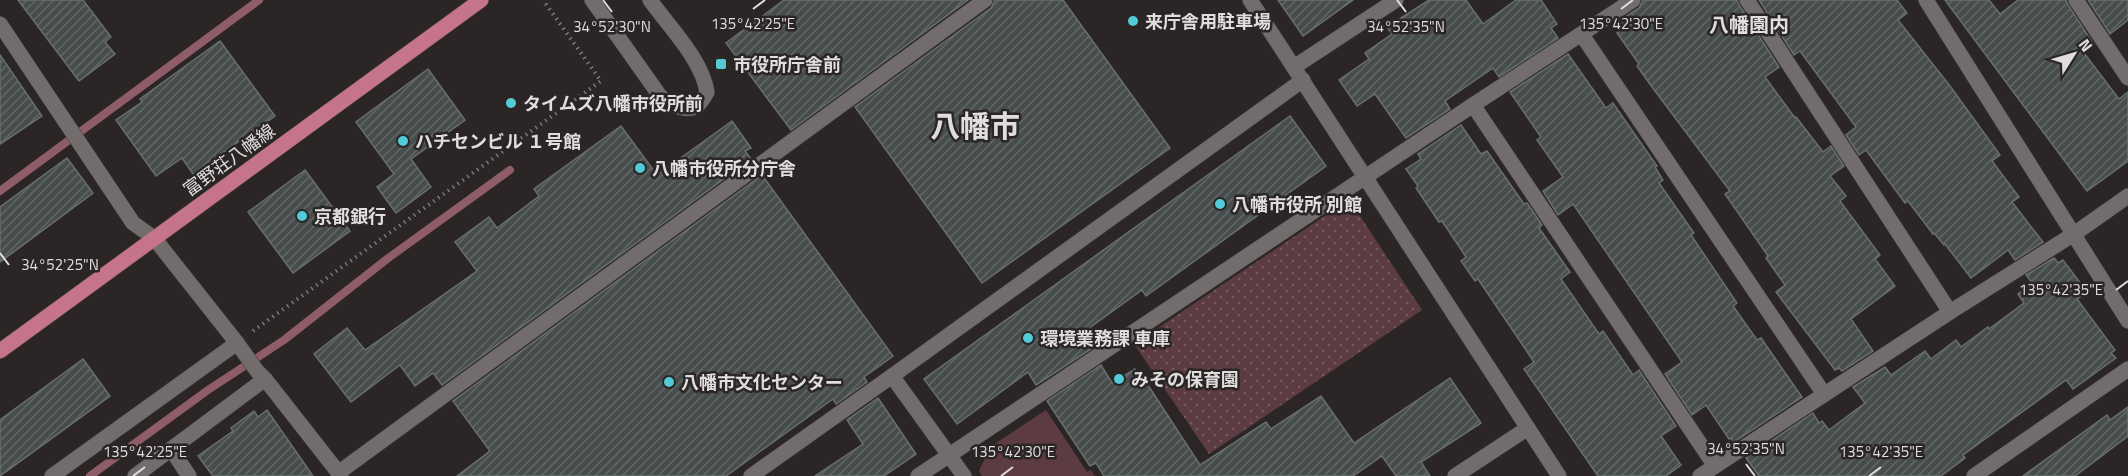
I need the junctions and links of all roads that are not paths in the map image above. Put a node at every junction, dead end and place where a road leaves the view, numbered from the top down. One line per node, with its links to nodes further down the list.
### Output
1 (481, 0): 19 (main road, 富野荘八幡線)
2 (591, 0): 3 (street)
3 (650, 0)
4 (985, 0): 32 (street)
5 (1250, 0): 13 (street)
6 (1396, 0): 13 (street)
7 (1633, 0): 12 (street)
8 (1747, 0): 20 (street)
9 (1926, 0): 18 (street)
10 (2076, 0): 14 (street)
11 (0, 24): 19 (street)
12 (1582, 35): 15 (street); 27 (street)
13 (1299, 74): 16 (street); 26 (street)
14 (2128, 78)
15 (1473, 105): 16 (street); 31 (street)
16 (1365, 177): 28 (street); 30 (street)
17 (2128, 196): 18 (street)
18 (2074, 234): 20 (street); 21 (street)
19 (154, 238): 22 (street); 23 (main road, 富野荘八幡線)
20 (1950, 312): 27 (street)
21 (2128, 321)
22 (239, 346): 25 (street); 33 (street)
23 (0, 351)
24 (2128, 369): 42 (street)
25 (261, 375): 29 (street); 32 (street)
26 (892, 376): 30 (street); 36 (street)
27 (1824, 394): 31 (street)
28 (1528, 428): 39 (street); 40 (street)
29 (171, 449): 34 (street); 35 (street)
30 (950, 455): 37 (street); 38 (street)
31 (1715, 466): 41 (street)
32 (340, 474)
33 (52, 476)
34 (135, 476)
35 (189, 476)
36 (751, 476)
37 (918, 476)
38 (964, 476)
39 (1455, 476)
40 (1559, 476)
41 (1700, 476)
42 (1974, 476)

